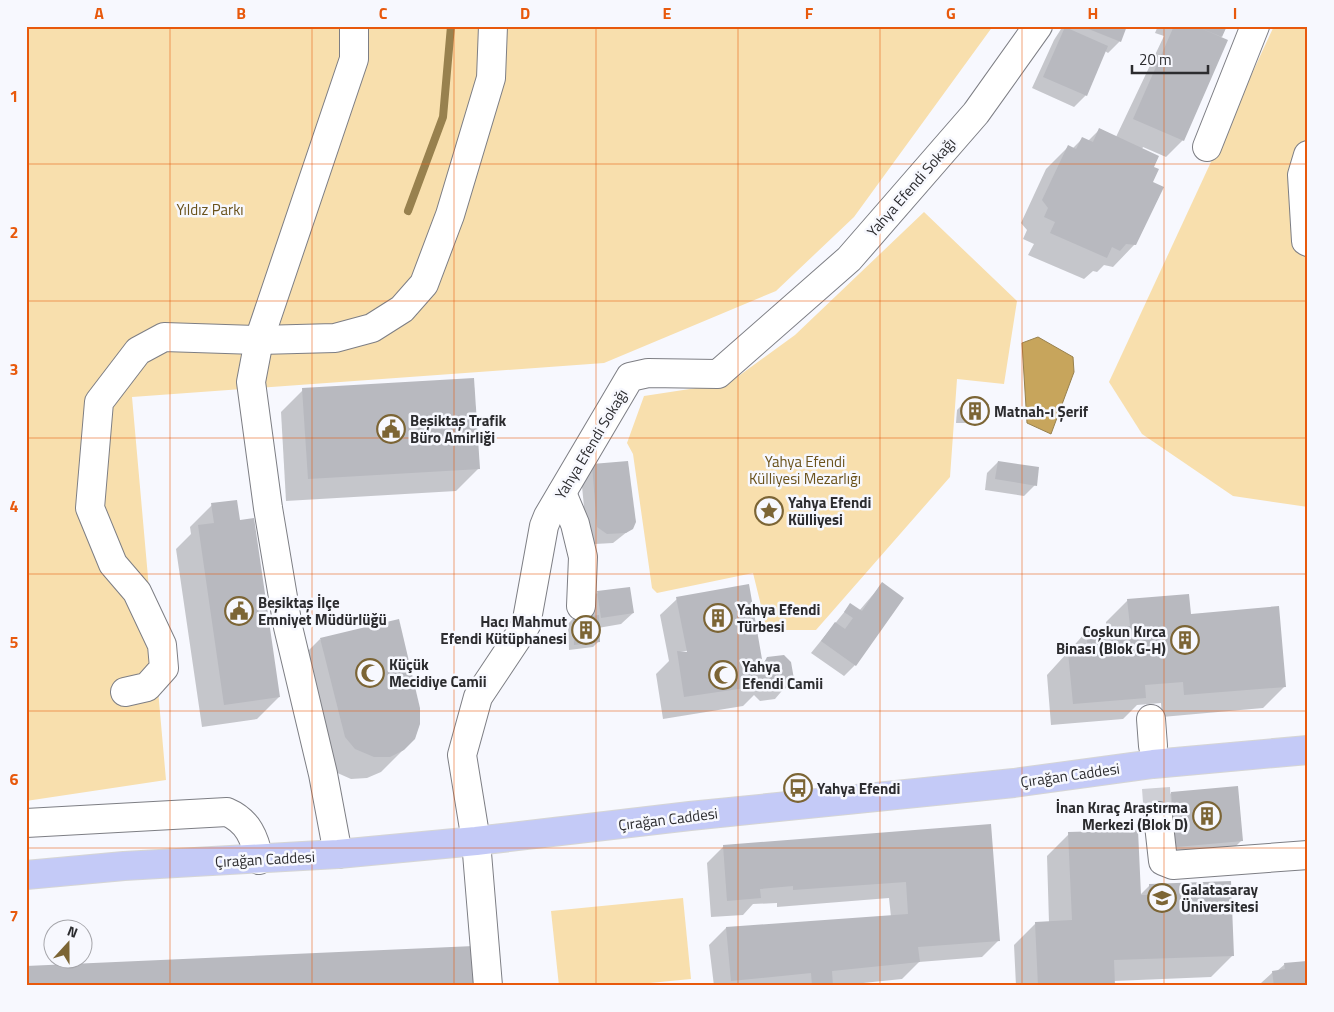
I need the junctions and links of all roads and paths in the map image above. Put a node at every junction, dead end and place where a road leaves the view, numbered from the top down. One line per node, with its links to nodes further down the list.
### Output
1 (354, 26): 8 (street)
2 (493, 26): 8 (street)
3 (1038, 26): 9 (street, Yahya Efendi Sokağı)
4 (1255, 26): 5 (street)
5 (1207, 147)
6 (1308, 155): 7 (street)
7 (1308, 242)
8 (259, 340): 11 (street); 18 (street)
9 (562, 494): 10 (street); 17 (street, Yahya Efendi Sokağı)
10 (581, 606)
11 (125, 692)
12 (1151, 719): 13 (street)
13 (1153, 746)
14 (1308, 750): 17 (main road, Çırağan Caddesi)
15 (1158, 816): 19 (street)
16 (26, 823): 20 (street)
17 (476, 841): 18 (main road, Çırağan Caddesi); 22 (street, Yahya Efendi Sokağı)
18 (338, 854): 20 (main road, Çırağan Caddesi)
19 (1308, 855)
20 (259, 860): 21 (main road, Çırağan Caddesi)
21 (26, 875)
22 (488, 986)

